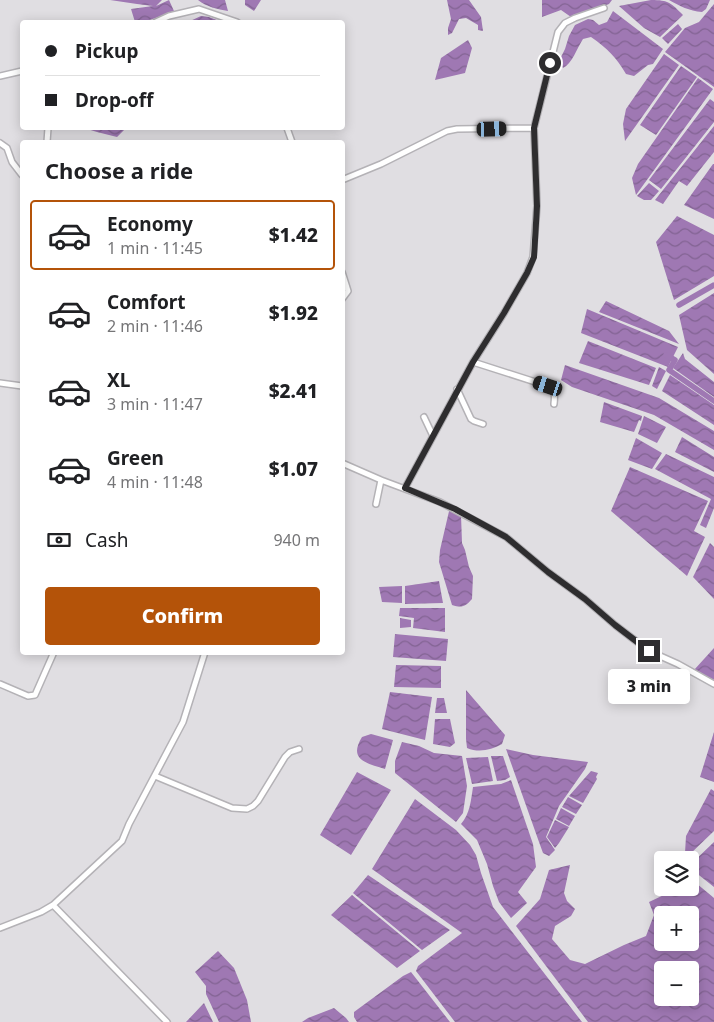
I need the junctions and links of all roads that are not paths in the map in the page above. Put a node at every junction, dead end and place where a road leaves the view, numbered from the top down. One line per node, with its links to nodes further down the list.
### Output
1 (604, 8): 6 (street)
2 (160, 20): 3 (street)
3 (232, 20)
4 (20, 71): 5 (street)
5 (0, 76)
6 (534, 128): 9 (street); 12 (street)
7 (0, 143): 8 (street)
8 (20, 172)
9 (345, 179)
10 (345, 282): 11 (street)
11 (345, 295)
12 (473, 362): 15 (street); 16 (street)
13 (0, 383): 14 (street)
14 (20, 386)
15 (457, 389): 18 (street); 19 (street)
16 (554, 404)
17 (424, 418): 19 (street)
18 (483, 424)
19 (433, 436): 22 (street)
20 (345, 464): 21 (street)
21 (381, 480): 22 (street); 23 (street)
22 (405, 488): 27 (street)
23 (376, 504)
24 (53, 655): 26 (street)
25 (205, 655): 29 (street)
26 (0, 684)
27 (714, 684)
28 (299, 749): 29 (street)
29 (155, 776): 30 (street)
30 (54, 905): 31 (street); 32 (street)
31 (0, 928)
32 (167, 1022)

